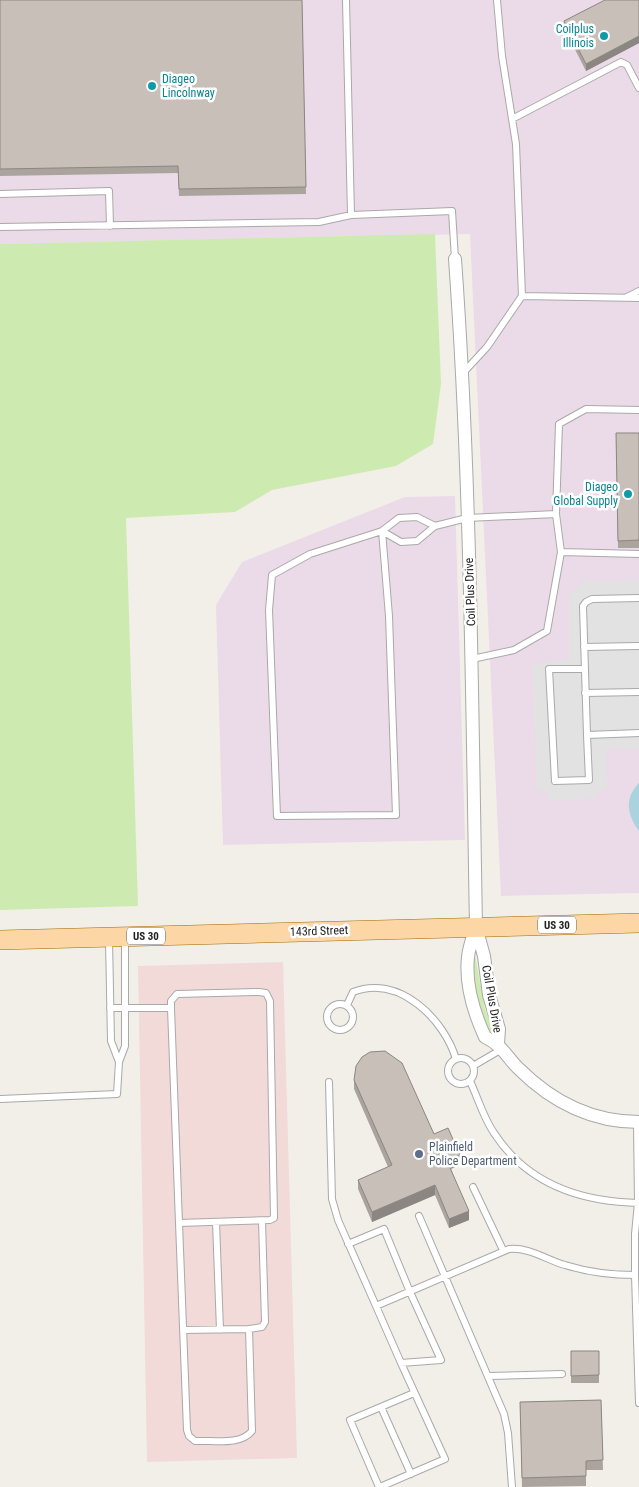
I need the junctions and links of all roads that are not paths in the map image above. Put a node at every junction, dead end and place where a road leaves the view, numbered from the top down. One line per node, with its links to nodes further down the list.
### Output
1 (346, 0): 6 (lane)
2 (497, 0): 4 (lane)
3 (639, 88): 4 (lane)
4 (512, 119): 11 (lane)
5 (0, 194): 7 (lane)
6 (351, 215): 7 (lane); 9 (lane)
7 (110, 226): 8 (lane)
8 (0, 227)
9 (455, 259): 14 (street, Coil Plus Drive)
10 (639, 290): 12 (lane)
11 (522, 296): 12 (lane); 14 (lane)
12 (626, 298): 13 (lane)
13 (639, 298)
14 (463, 373): 17 (street, Coil Plus Drive)
15 (639, 410): 16 (lane)
16 (556, 514): 17 (lane); 20 (lane)
17 (468, 518): 18 (lane); 25 (street, Coil Plus Drive)
18 (435, 526): 19 (lane); 19 (lane)
19 (382, 531): 19 (lane)
20 (561, 552): 21 (lane); 25 (lane)
21 (639, 554)
22 (639, 598): 24 (lane)
23 (639, 646): 24 (lane)
24 (584, 647): 26 (lane)
25 (472, 659): 32 (street, Coil Plus Drive)
26 (584, 669): 28 (lane); 30 (lane)
27 (639, 692): 28 (lane)
28 (585, 693): 30 (lane)
29 (639, 733): 30 (lane)
30 (587, 735)
31 (639, 923): 32 (main road, 143rd Street / US 30)
32 (476, 926): 33 (main road, 143rd Street / US 30); 39 (street, Coil Plus Drive); 39 (street, Coil Plus Drive)
33 (117, 937): 34 (main road, 143rd Street / US 30); 36 (lane); 37 (lane)
34 (0, 940)
35 (347, 1005): 35 (lane); 40 (lane)
36 (110, 1008): 37 (lane); 41 (lane)
37 (125, 1008): 38 (lane); 41 (lane)
38 (171, 1008): 50 (lane); 52 (lane)
39 (500, 1046): 42 (lane); 46 (street, Coil Plus Drive)
40 (456, 1059): 42 (lane); 43 (lane)
41 (119, 1062): 45 (lane)
42 (473, 1066): 43 (lane)
43 (470, 1081): 48 (lane)
44 (329, 1082): 54 (lane)
45 (0, 1099)
46 (638, 1122): 48 (lane)
47 (473, 1187): 55 (lane)
48 (639, 1203): 53 (lane)
49 (419, 1216): 57 (lane)
50 (262, 1220): 51 (lane); 60 (lane)
51 (216, 1222): 52 (lane); 62 (lane)
52 (180, 1223): 61 (lane)
53 (637, 1234): 56 (lane)
54 (348, 1244): 58 (lane); 59 (lane)
55 (503, 1250): 56 (lane); 57 (lane)
56 (635, 1275): 67 (lane)
57 (444, 1277): 58 (lane); 65 (lane)
58 (410, 1292): 59 (lane); 63 (lane)
59 (376, 1306): 63 (lane)
60 (250, 1329): 61 (lane); 62 (lane)
61 (183, 1330): 62 (lane)
62 (220, 1330)
63 (401, 1363): 66 (lane)
64 (562, 1374): 65 (lane)
65 (489, 1376): 71 (lane)
66 (414, 1393): 68 (lane); 69 (lane)
67 (639, 1403)
68 (381, 1407): 69 (lane); 70 (lane)
69 (410, 1474): 70 (lane)
70 (380, 1487)
71 (512, 1487)

